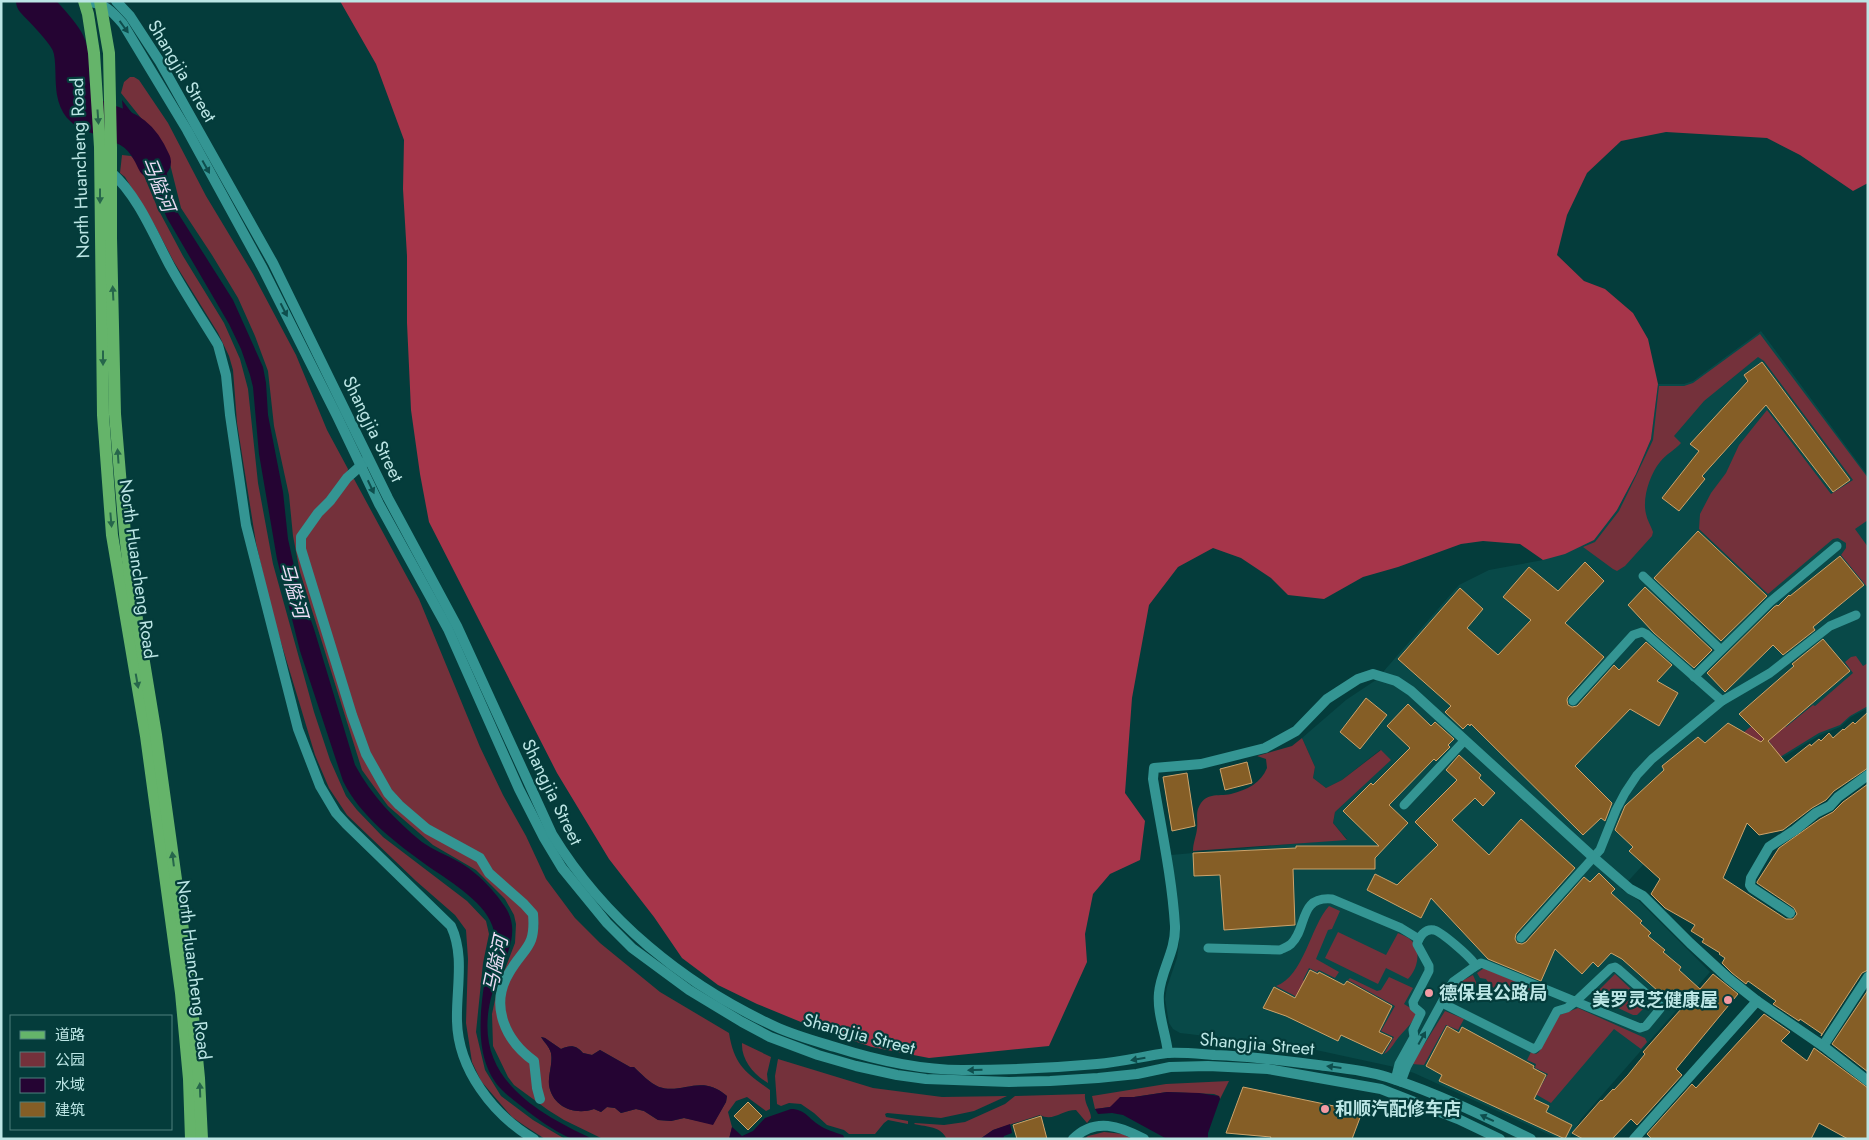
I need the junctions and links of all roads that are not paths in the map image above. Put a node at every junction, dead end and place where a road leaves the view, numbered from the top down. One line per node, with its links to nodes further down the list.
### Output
1 (85, 1): 3 (street); 4 (main road, North Huancheng Road, one-way to 4)
2 (116, 1): 6 (street, Shangjia Street)
3 (100, 2): 4 (main road, North Huancheng Road); 6 (street, Shangjia Street, one-way to 6)
4 (106, 147): 5 (main road, North Huancheng Road); 32 (main road, North Huancheng Road, one-way to 32)
5 (111, 172): 33 (main road, North Huancheng Road, one-way to 5); 34 (street)
6 (365, 462): 28 (street, Shangjia Street, one-way to 6); 31 (street); 37 (street, Shangjia Street, one-way to 37)
7 (1837, 546): 10 (lane)
8 (1643, 576): 10 (lane)
9 (1856, 615): 13 (lane)
10 (1722, 650): 11 (lane)
11 (1694, 677): 12 (lane); 13 (lane)
12 (1573, 701)
13 (1722, 701): 17 (lane)
14 (1465, 740): 16 (lane); 17 (street); 28 (street)
15 (1868, 775): 18 (street)
16 (1404, 805)
17 (1593, 857): 19 (lane); 24 (street)
18 (1790, 914)
19 (1521, 938)
20 (1419, 939): 21 (lane); 22 (lane); 29 (lane)
21 (1208, 948)
22 (1474, 967): 25 (lane); 26 (lane)
23 (1868, 977): 27 (street)
24 (1757, 1001): 27 (street); 39 (street)
25 (1575, 1002): 25 (lane); 26 (lane)
26 (1442, 1003): 29 (lane, one-way to 26)
27 (1822, 1046): 30 (street)
28 (1168, 1053): 29 (street, Shangjia Street, one-way to 28)
29 (1398, 1081): 38 (street, Shangjia Street, one-way to 29)
30 (1868, 1081)
31 (540, 1100)
32 (191, 1139)
33 (202, 1139)
34 (534, 1139)
35 (1073, 1139): 36 (street)
36 (1144, 1139)
37 (1500, 1139)
38 (1531, 1139)
39 (1634, 1139)

